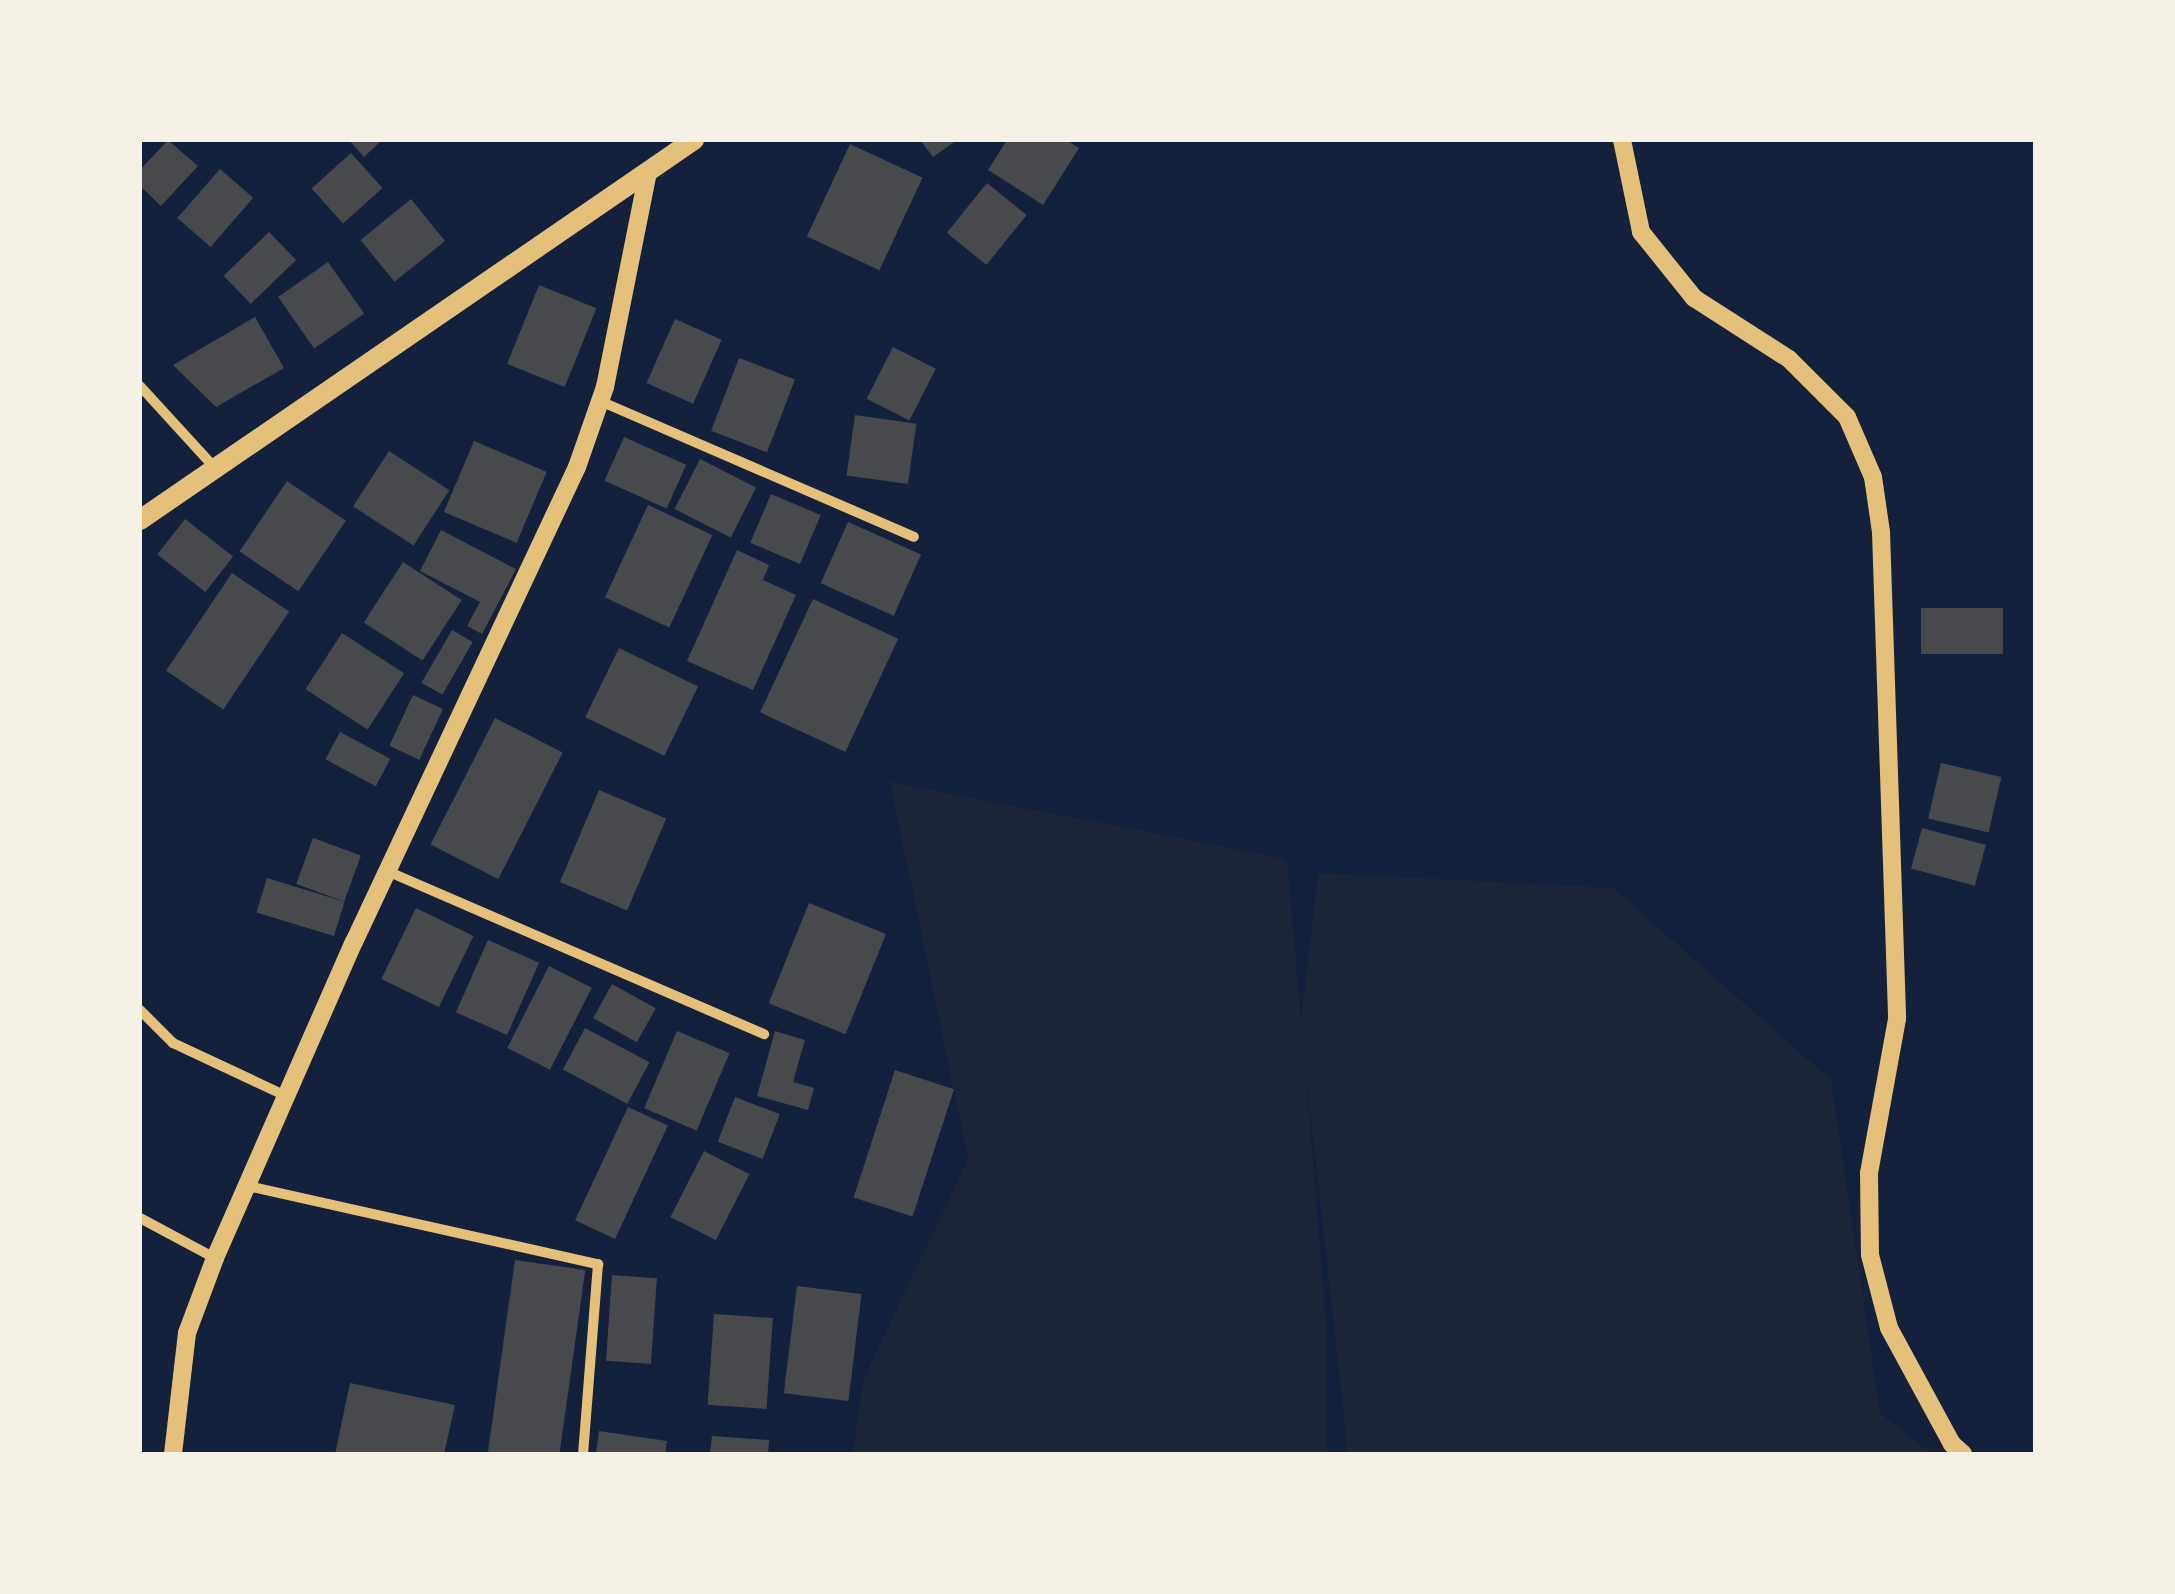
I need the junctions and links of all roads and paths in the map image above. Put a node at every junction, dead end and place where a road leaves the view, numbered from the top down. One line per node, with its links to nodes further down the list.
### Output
1 (694, 140): 3 (main road)
2 (1622, 140): 18 (street)
3 (648, 172): 5 (street); 6 (main road)
4 (140, 386): 6 (street)
5 (600, 401): 8 (street); 9 (street)
6 (215, 468): 7 (main road)
7 (140, 520)
8 (914, 537)
9 (387, 871): 11 (street); 12 (street)
10 (140, 1010): 12 (street)
11 (764, 1034)
12 (284, 1096): 13 (street)
13 (248, 1186): 15 (street); 17 (street)
14 (140, 1218): 15 (street)
15 (215, 1258): 16 (street)
16 (173, 1454)
17 (583, 1454)
18 (1963, 1454)

